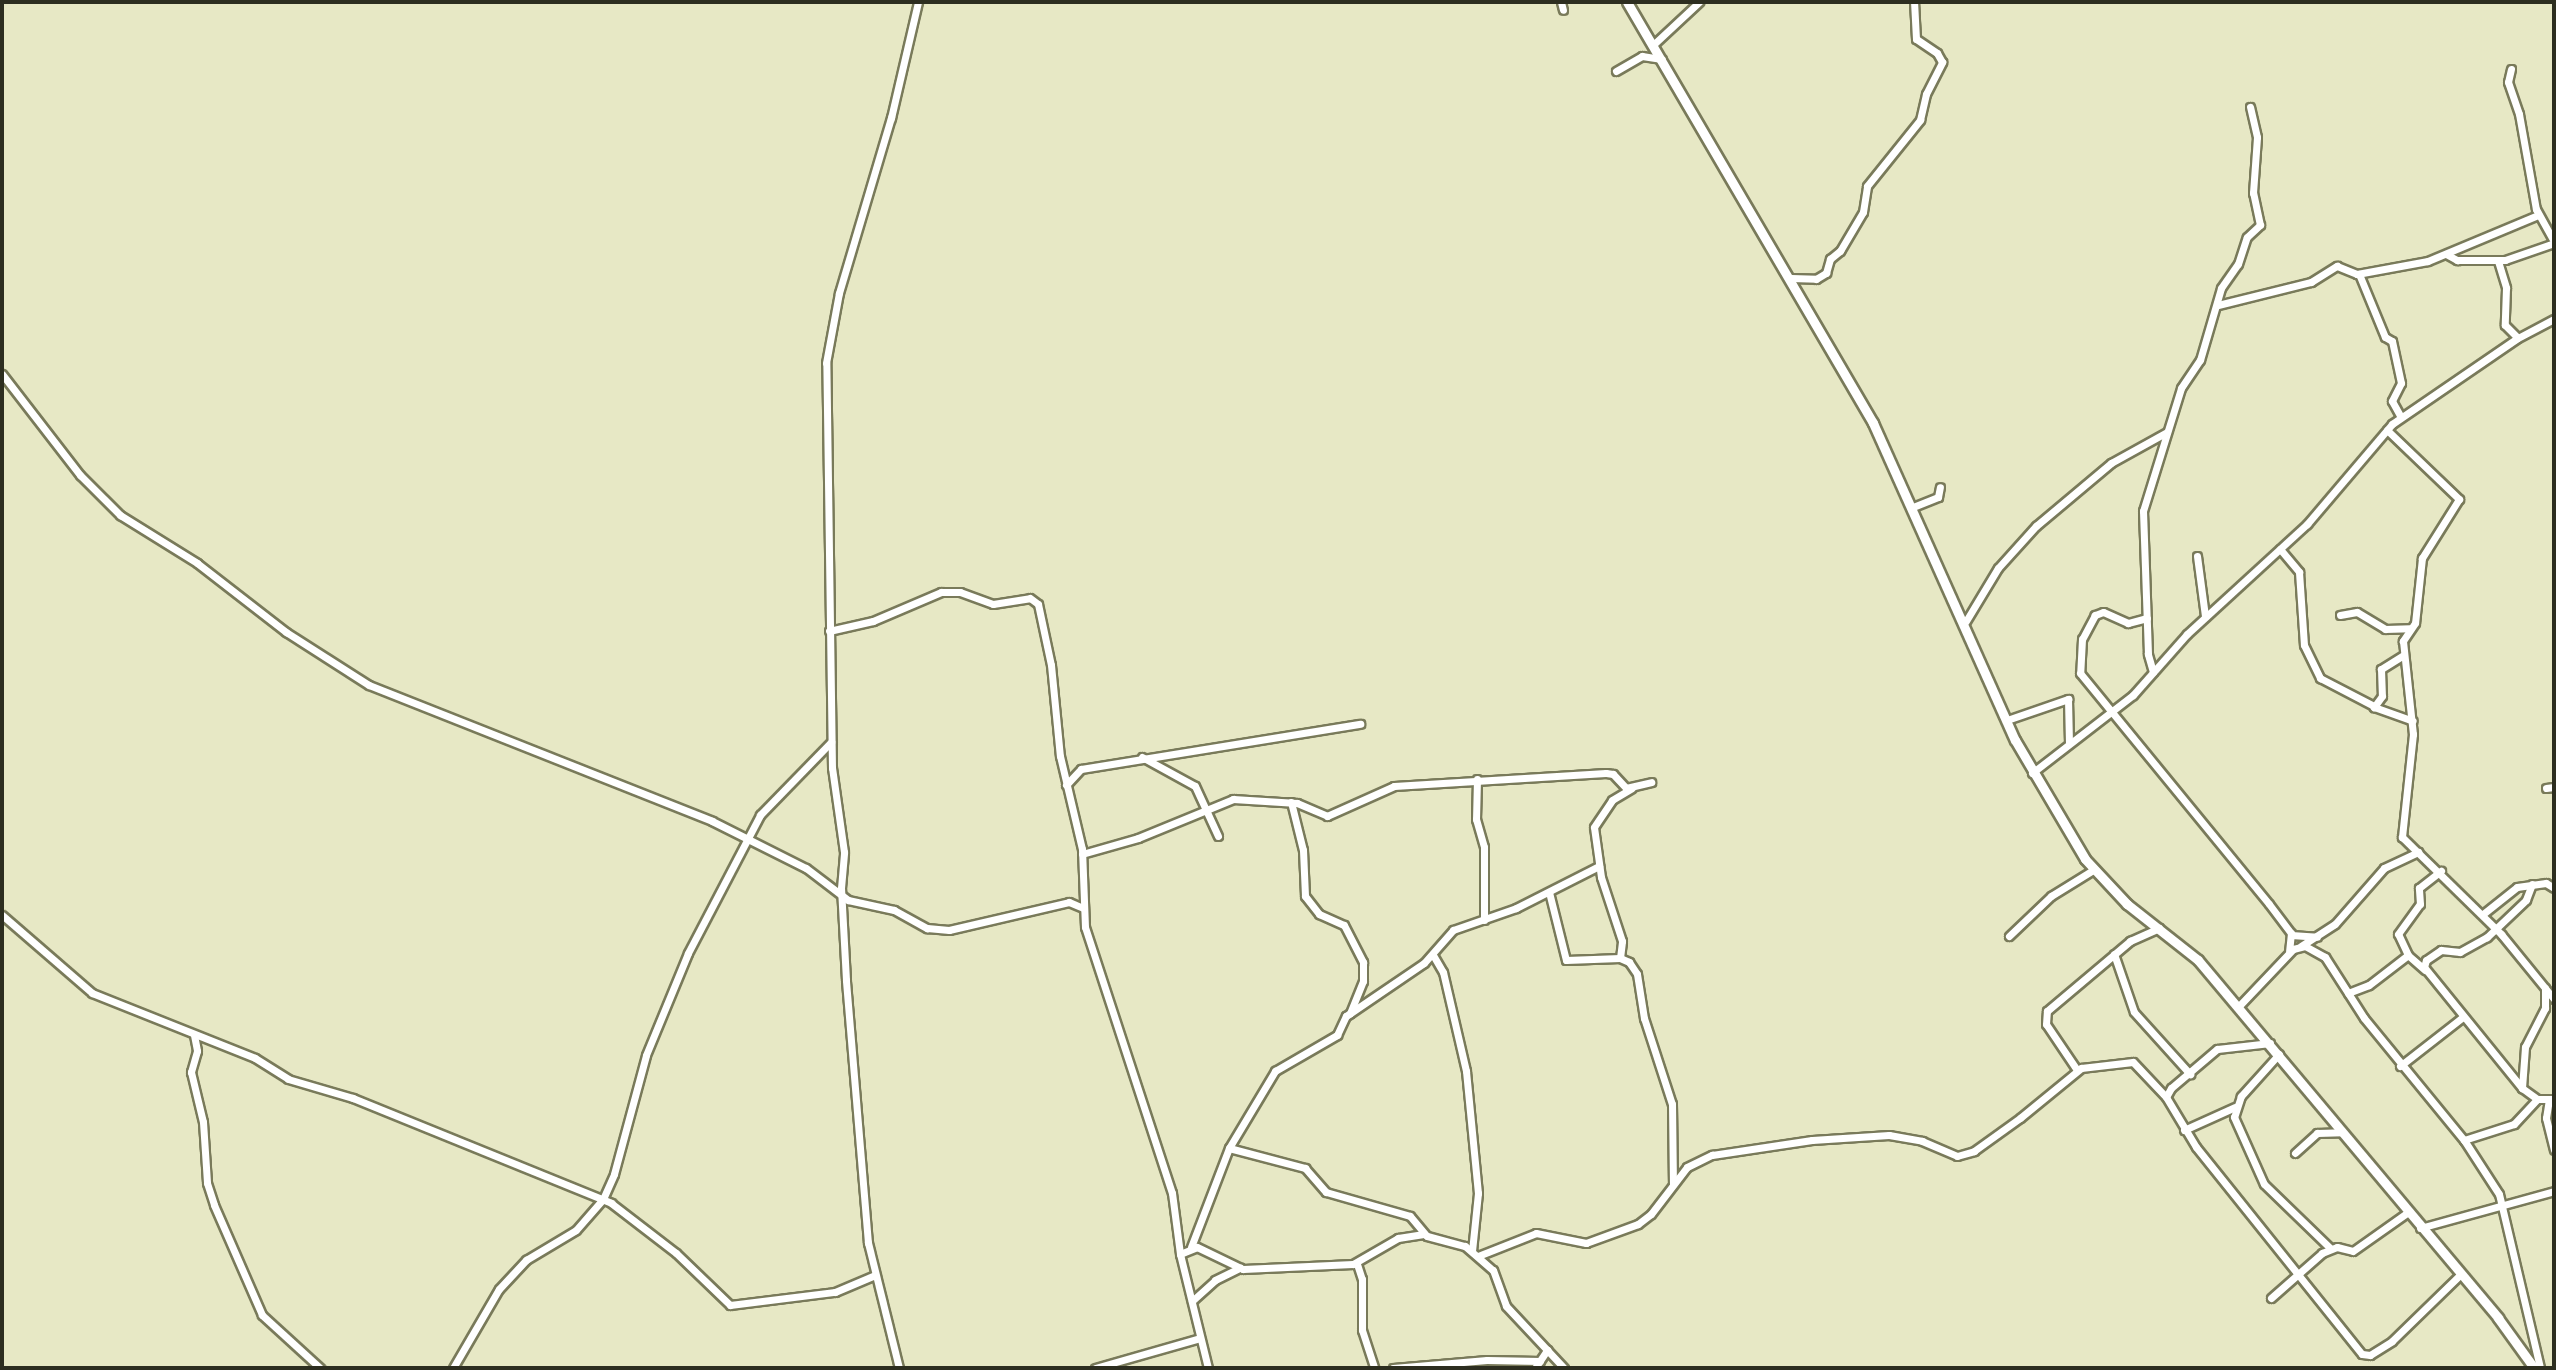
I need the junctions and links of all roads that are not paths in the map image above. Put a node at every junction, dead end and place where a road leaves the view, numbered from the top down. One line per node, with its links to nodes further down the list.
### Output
1 (918, 2): 32 (street)
2 (1627, 2): 5 (street)
3 (1699, 2): 5 (street)
4 (1913, 2): 15 (street)
5 (1654, 44): 6 (street)
6 (1663, 59): 8 (street); 15 (street)
7 (2511, 69): 10 (street)
8 (1616, 71)
9 (2250, 107): 16 (street)
10 (2538, 215): 11 (street); 12 (street)
11 (2554, 242): 13 (street)
12 (2446, 254): 13 (street); 14 (street)
13 (2498, 261): 18 (street)
14 (2359, 274): 16 (street); 20 (street)
15 (1790, 278): 24 (street)
16 (2218, 305): 22 (street)
17 (2554, 319): 18 (street)
18 (2518, 338): 20 (street)
19 (2, 374): 51 (street)
20 (2401, 417): 21 (street)
21 (2387, 430): 25 (street); 31 (street)
22 (2167, 432): 29 (street); 30 (street)
23 (1940, 486): 24 (street)
24 (1913, 507): 30 (street)
25 (2280, 549): 28 (street); 35 (street)
26 (2197, 556): 28 (street)
27 (2340, 615): 31 (street)
28 (2206, 616): 34 (street)
29 (2147, 618): 34 (street); 36 (street)
30 (1966, 621): 37 (street)
31 (2411, 628): 33 (street)
32 (829, 631): 40 (street); 46 (street)
33 (2402, 656): 35 (street); 38 (street)
34 (2153, 672): 36 (street)
35 (2374, 706): 38 (street)
36 (2113, 711): 41 (street); 67 (street)
37 (2007, 720): 41 (street); 43 (street)
38 (2413, 721): 52 (street)
39 (1360, 724): 42 (street)
40 (831, 742): 51 (street); 60 (street)
41 (2069, 742): 43 (street)
42 (1141, 757): 46 (street); 49 (street)
43 (2032, 773): 55 (street)
44 (1477, 779): 47 (street); 48 (street); 64 (street)
45 (1651, 782): 47 (street)
46 (1066, 785): 53 (street)
47 (1632, 788): 54 (street)
48 (1291, 802): 49 (street); 81 (street)
49 (1206, 807): 50 (street); 53 (street)
50 (1218, 836)
51 (748, 837): 60 (street); 102 (street)
52 (2418, 852): 56 (street); 69 (street)
53 (1083, 854): 61 (street)
54 (1599, 866): 59 (street); 75 (street)
55 (2093, 870): 66 (street); 68 (street)
56 (2441, 872): 62 (street); 74 (street)
57 (2532, 884): 58 (street); 62 (street); 65 (street)
58 (2554, 888)
59 (1549, 892): 64 (street); 75 (street)
60 (841, 893): 61 (street); 115 (street)
61 (1083, 908): 109 (street)
62 (2483, 914): 65 (street)
63 (2, 915): 83 (street)
64 (1484, 920): 73 (street)
65 (2494, 926): 76 (street); 77 (street)
66 (2160, 928): 72 (street); 80 (street)
67 (2291, 935): 69 (street); 71 (street)
68 (2009, 936)
69 (2318, 937): 70 (street)
70 (2299, 946): 71 (street); 78 (street)
71 (2289, 951): 80 (street)
72 (2114, 954): 87 (street); 88 (street)
73 (1433, 955): 81 (street); 110 (street)
74 (2408, 955): 76 (street); 78 (street)
75 (1620, 958): 100 (street)
76 (2425, 970): 82 (street)
77 (2545, 988): 79 (street); 89 (street)
78 (2348, 993): 86 (street)
79 (2554, 999)
80 (2238, 1007): 84 (street)
81 (1349, 1014): 97 (street)
82 (2462, 1017): 86 (street); 89 (street)
83 (194, 1035): 102 (street); 121 (street)
84 (2270, 1043): 85 (street); 88 (street)
85 (2279, 1054): 93 (street); 95 (street)
86 (2400, 1066): 96 (street)
87 (2077, 1070): 90 (street); 100 (street)
88 (2190, 1074): 90 (street)
89 (2522, 1088): 91 (street)
90 (2166, 1097): 94 (street)
91 (2536, 1099): 92 (street); 96 (street)
92 (2552, 1099): 98 (street)
93 (2235, 1107): 94 (street); 108 (street)
94 (2184, 1130): 113 (street)
95 (2343, 1132): 99 (street); 104 (street)
96 (2464, 1140): 103 (street)
97 (1229, 1148): 106 (street); 107 (street)
98 (2554, 1150)
99 (2295, 1153)
100 (1672, 1184): 110 (street)
101 (2554, 1191): 103 (street)
102 (603, 1199): 115 (street); 122 (street)
103 (2504, 1206): 105 (street); 130 (street)
104 (2408, 1212): 105 (street); 108 (street)
105 (2420, 1228): 114 (street)
106 (1424, 1234): 110 (street); 111 (street)
107 (1191, 1247): 109 (street); 112 (street)
108 (2330, 1248): 113 (street)
109 (1180, 1254): 117 (street)
110 (1475, 1254): 119 (street)
111 (1357, 1264): 112 (street); 126 (street)
112 (1240, 1268): 117 (street)
113 (2298, 1274): 114 (street); 116 (street)
114 (2461, 1274): 129 (street)
115 (876, 1275): 123 (street)
116 (2271, 1298)
117 (1192, 1301): 118 (street)
118 (1200, 1338): 124 (street); 125 (street)
119 (1547, 1350): 120 (street); 128 (street)
120 (1537, 1365): 127 (street)
121 (320, 1368)
122 (453, 1368)
123 (899, 1368)
124 (1096, 1368)
125 (1208, 1368)
126 (1374, 1368)
127 (1393, 1368)
128 (1564, 1368)
129 (2534, 1368)
130 (2540, 1368)

